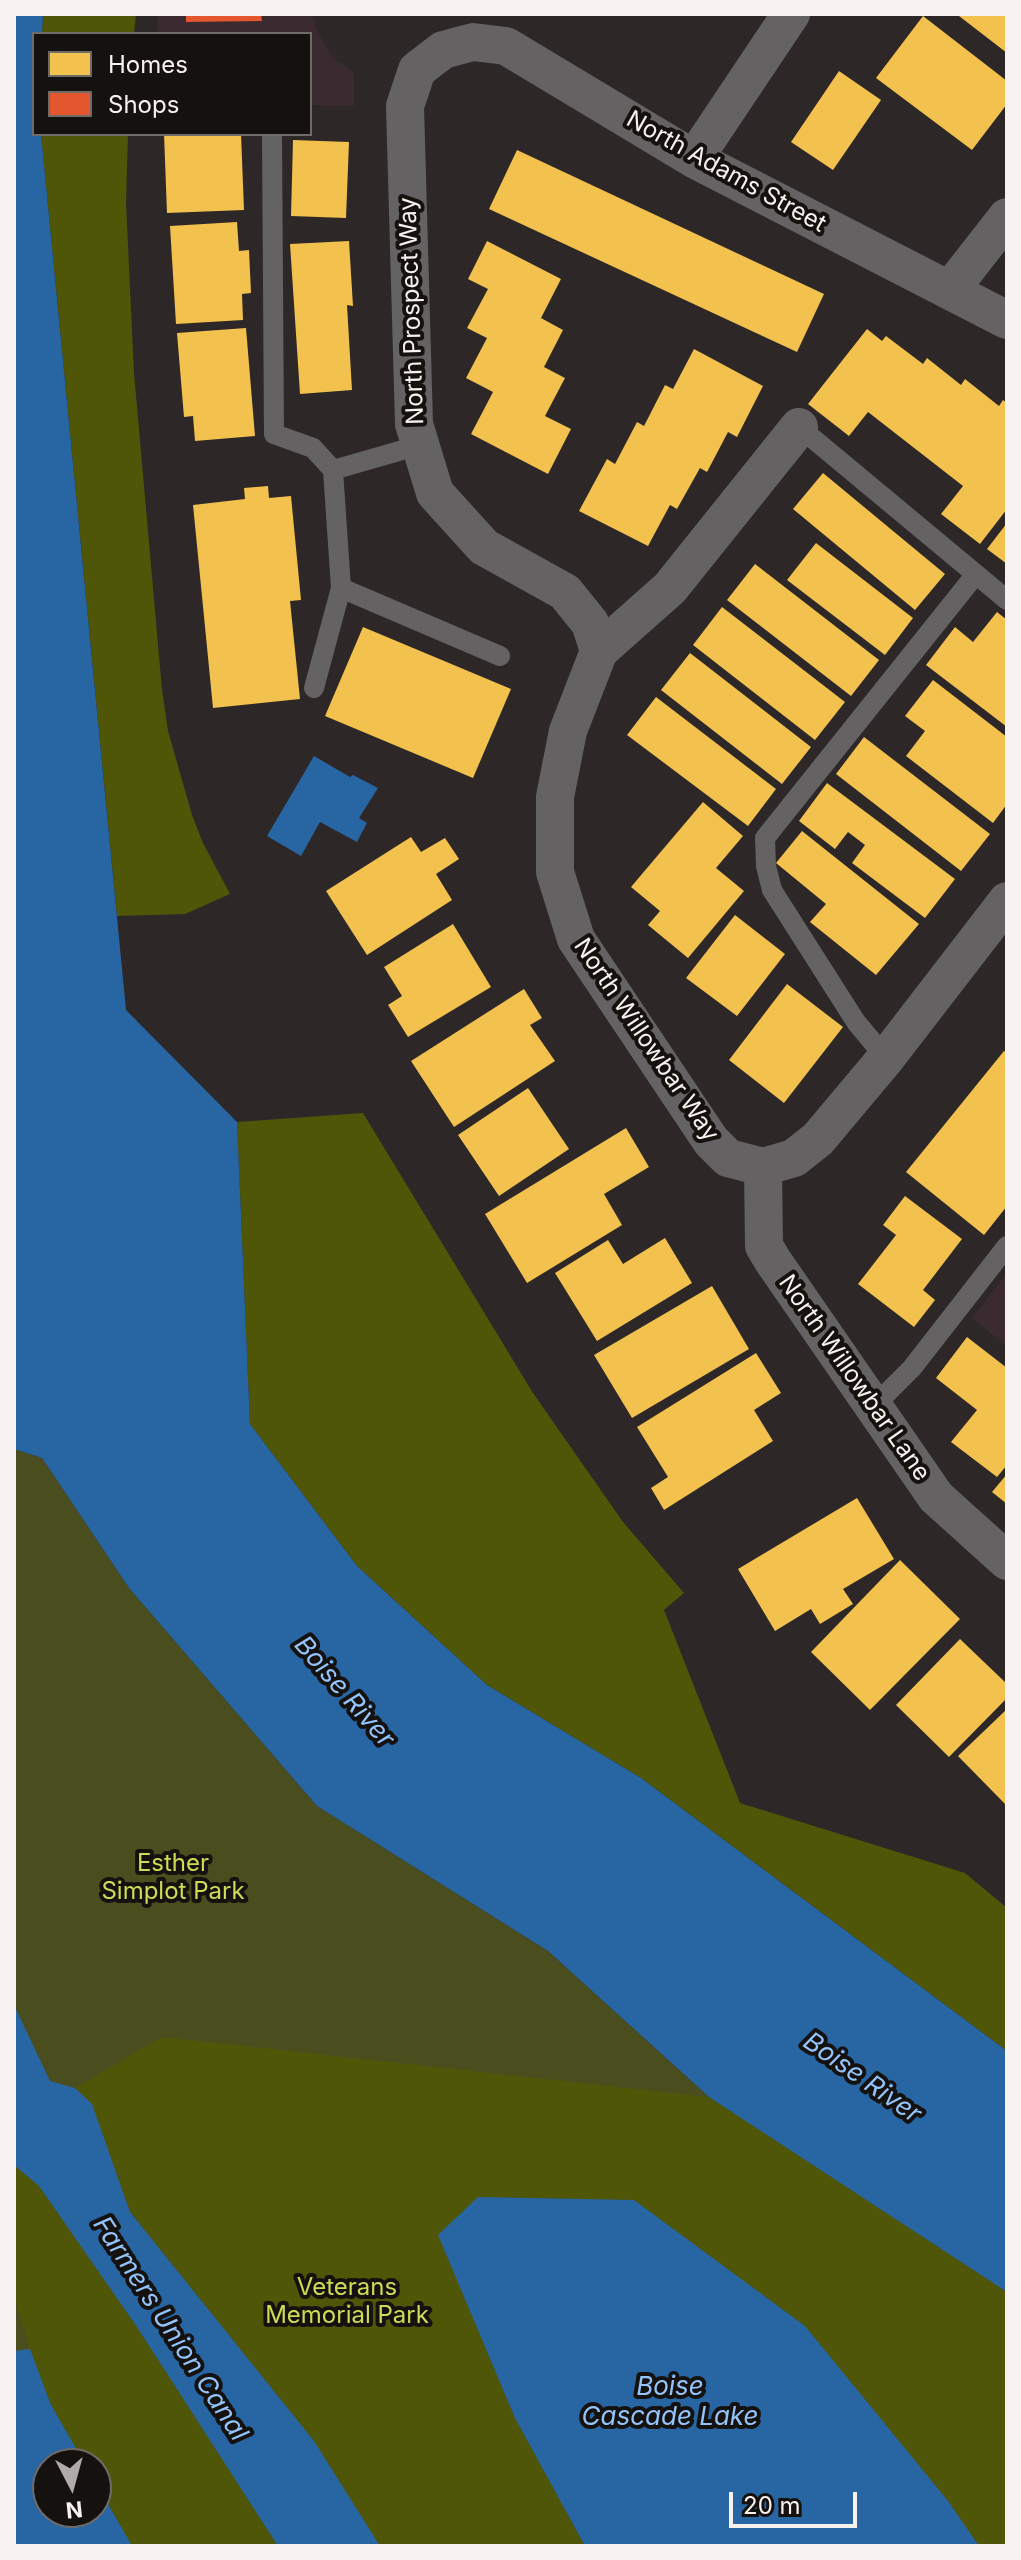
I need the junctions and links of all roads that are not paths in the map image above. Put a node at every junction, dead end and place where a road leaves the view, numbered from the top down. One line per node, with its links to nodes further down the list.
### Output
1 (791, 14): 4 (street)
2 (443, 50): 4 (street, North Adams Street); 9 (street, North Prospect Way)
3 (272, 136): 10 (lane)
4 (694, 159): 6 (street, North Adams Street)
5 (1007, 217): 6 (street)
6 (950, 290): 7 (street, North Adams Street)
7 (1007, 320)
8 (799, 427): 11 (lane); 14 (street)
9 (420, 445): 10 (lane); 14 (street, North Prospect Way)
10 (333, 470): 12 (lane)
11 (976, 574): 13 (lane); 18 (lane)
12 (341, 588): 15 (lane); 16 (lane)
13 (1007, 600)
14 (599, 651): 19 (street, North Willowbar Way)
15 (500, 656)
16 (314, 688)
17 (1007, 901): 18 (street)
18 (886, 1058): 19 (street)
19 (763, 1167): 21 (street, North Willowbar Lane)
20 (1007, 1246): 21 (lane)
21 (874, 1406): 22 (street, North Willowbar Lane)
22 (1007, 1561)

